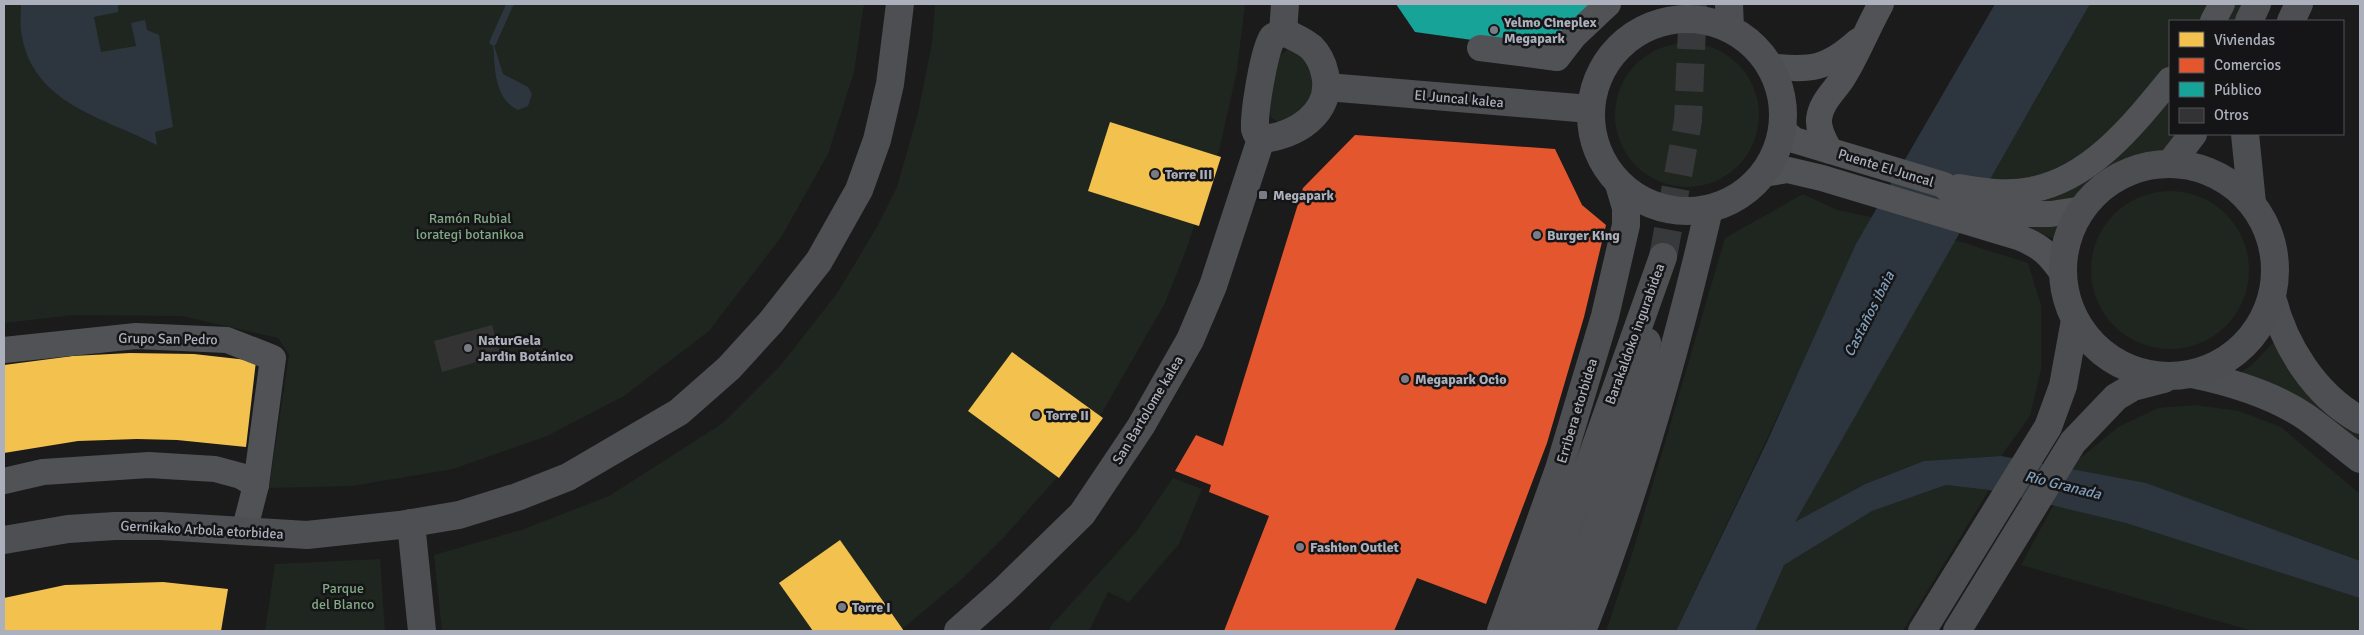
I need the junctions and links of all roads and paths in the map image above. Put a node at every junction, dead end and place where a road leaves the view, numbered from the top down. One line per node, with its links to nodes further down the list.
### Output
1 (900, 4): 41 (street, Gernikako Arbola etorbidea)
2 (1284, 4): 13 (street)
3 (1608, 4): 15 (street)
4 (1881, 4): 14 (street)
5 (2222, 4): 10 (street)
6 (2257, 4): 11 (main road)
7 (2299, 4): 12 (main road)
8 (1657, 15): 9 (street); 19 (street)
9 (1730, 17): 16 (street)
10 (2214, 20)
11 (2249, 20)
12 (2291, 20)
13 (1283, 32): 18 (street); 23 (street)
14 (1863, 37): 16 (street); 24 (street)
15 (1480, 48)
16 (1769, 66): 20 (street)
17 (2169, 81): 28 (street)
18 (1327, 87): 19 (street, El Juncal kalea); 23 (street)
19 (1590, 109): 27 (street)
20 (1782, 129): 24 (street, Puente El Juncal); 26 (street)
21 (2192, 135): 25 (main road)
22 (2245, 135): 29 (main road)
23 (1261, 139): 48 (street, San Bartolome kalea)
24 (1830, 151): 28 (street, Puente El Juncal)
25 (2170, 164): 29 (main road); 30 (main road)
26 (1763, 174): 31 (street); 32 (street, Puente El Juncal)
27 (1619, 184): 31 (street); 49 (street, Erribera etorbidea)
28 (1944, 185): 30 (street, Puente El Juncal)
29 (2252, 203): 33 (main road)
30 (2083, 208): 32 (main road)
31 (1709, 209): 52 (street)
32 (2063, 274): 34 (main road)
33 (2272, 297): 36 (main road); 37 (street)
34 (2075, 320): 36 (main road); 44 (main road)
35 (4, 350): 40 (street, Grupo San Pedro)
36 (2186, 375): 38 (street); 45 (main road)
37 (2360, 420)
38 (2360, 460)
39 (4, 481): 40 (street)
40 (256, 485): 42 (street, Grupo San Pedro)
41 (401, 525): 42 (street, Gernikako Arbola etorbidea); 46 (street); 47 (street)
42 (244, 532): 43 (street, Gernikako Arbola etorbidea)
43 (4, 540)
44 (1929, 621)
45 (1959, 629)
46 (404, 631)
47 (422, 631)
48 (958, 631)
49 (1500, 631)
50 (1530, 631): 51 (street, Barakaldoko ingurabidea)
51 (1558, 631)
52 (1582, 631)

